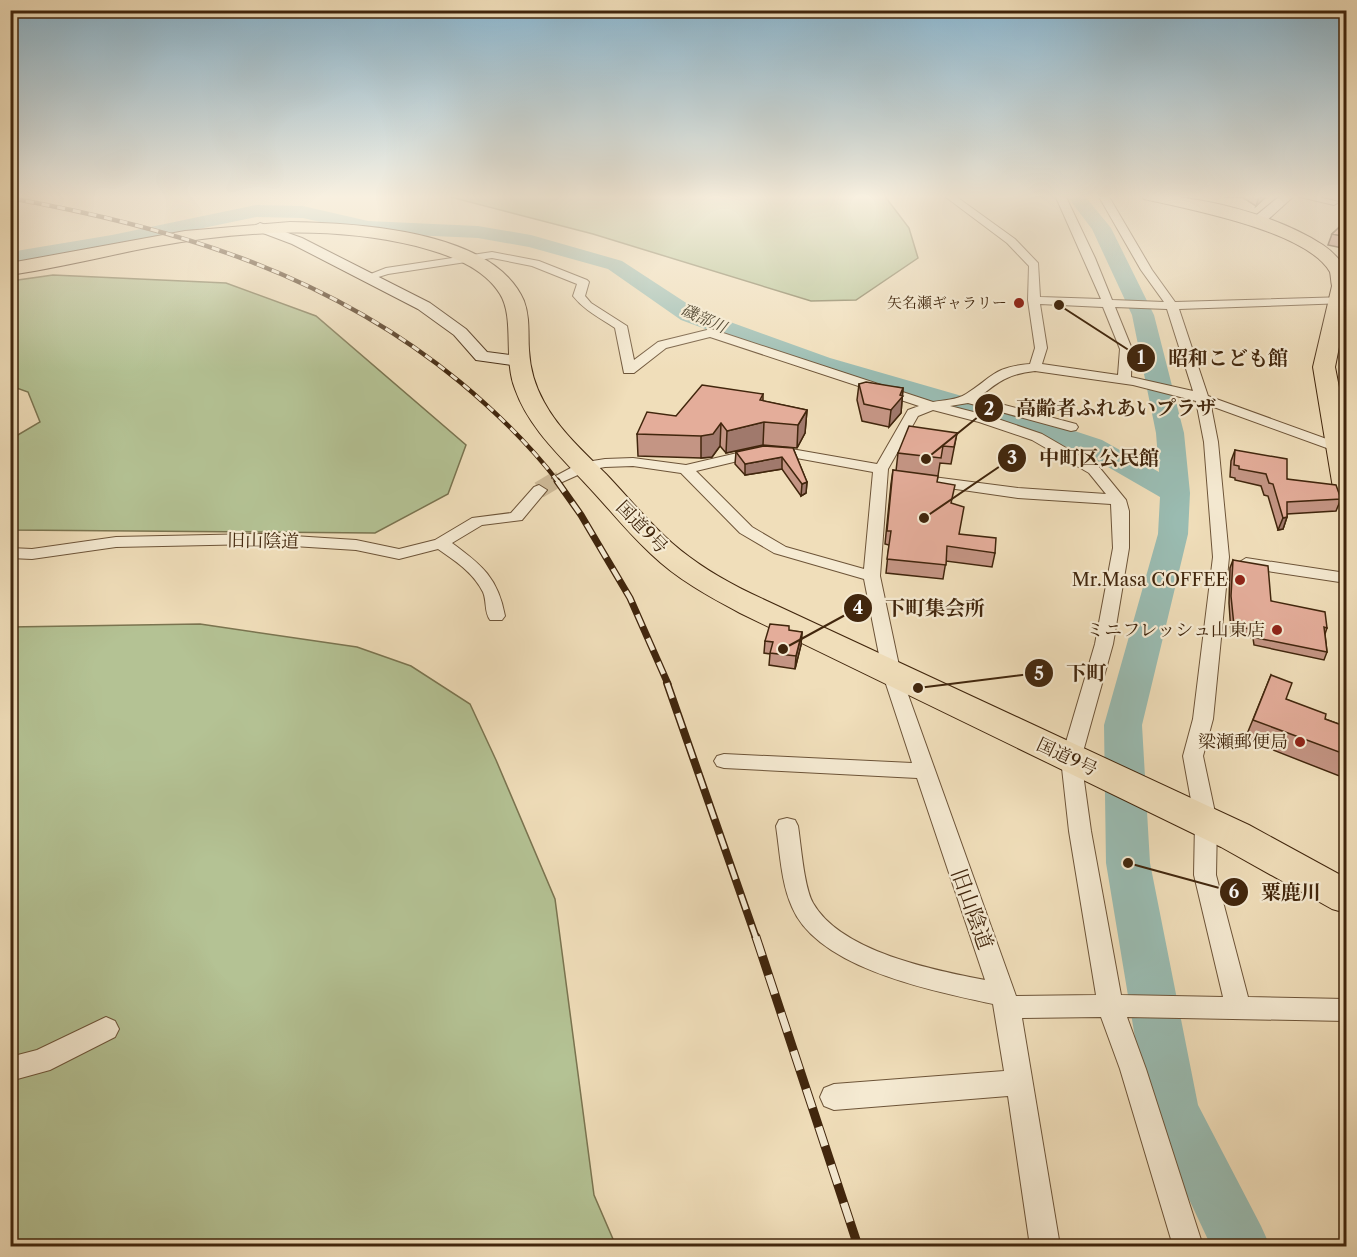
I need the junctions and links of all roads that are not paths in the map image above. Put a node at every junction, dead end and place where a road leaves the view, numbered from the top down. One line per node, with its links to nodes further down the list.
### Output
1 (91, 254): 9 (highway, 国道9号)
2 (322, 254): 10 (street)
3 (455, 254): 8 (highway, 国道9号)
4 (1023, 254): 11 (street)
5 (1088, 254): 13 (street)
6 (1137, 254): 14 (street)
7 (1322, 254): 12 (highway)
8 (471, 260): 10 (street); 15 (highway, 国道9号); 20 (street)
9 (10, 268)
10 (369, 277): 15 (street)
11 (1034, 300): 13 (street); 16 (street)
12 (1343, 301): 14 (street); 22 (highway)
13 (1109, 304): 14 (street); 17 (street)
14 (1170, 306): 18 (street)
15 (519, 361): 23 (highway, 国道9号)
16 (1035, 367): 17 (street); 19 (street)
17 (1129, 381): 18 (street)
18 (1197, 396): 22 (street); 33 (street)
19 (968, 399): 20 (street); 21 (street)
20 (932, 406): 25 (street); 30 (street)
21 (1071, 427)
22 (1343, 450): 28 (highway)
23 (585, 466): 24 (street); 26 (street); 37 (highway, 国道9号)
24 (686, 469): 25 (street); 34 (street)
25 (884, 474): 34 (street, 旧山陰道)
26 (560, 478)
27 (914, 480): 30 (street)
28 (1347, 488)
29 (539, 490): 31 (street, 旧山陰道)
30 (1118, 500): 39 (street)
31 (441, 543): 32 (street, 旧山陰道); 36 (street)
32 (10, 554)
33 (1220, 559): 35 (street); 41 (street)
34 (872, 576): 37 (street, 旧山陰道)
35 (1347, 578)
36 (496, 616)
37 (891, 675): 39 (highway, 国道9号); 40 (street, 旧山陰道)
38 (724, 761): 40 (street)
39 (1078, 762): 41 (highway, 国道9号); 45 (street)
40 (923, 771): 44 (street, 旧山陰道)
41 (1199, 819): 43 (highway, 国道9号); 46 (street)
42 (787, 826): 44 (street)
43 (1347, 897)
44 (1005, 1001): 45 (street); 50 (street, 旧山陰道)
45 (1116, 1006): 46 (street); 53 (street)
46 (1239, 1008): 47 (street)
47 (1347, 1010)
48 (106, 1029): 49 (street)
49 (10, 1068)
50 (1019, 1082): 51 (street); 52 (street, 旧山陰道)
51 (834, 1097)
52 (1044, 1246)
53 (1188, 1246)

